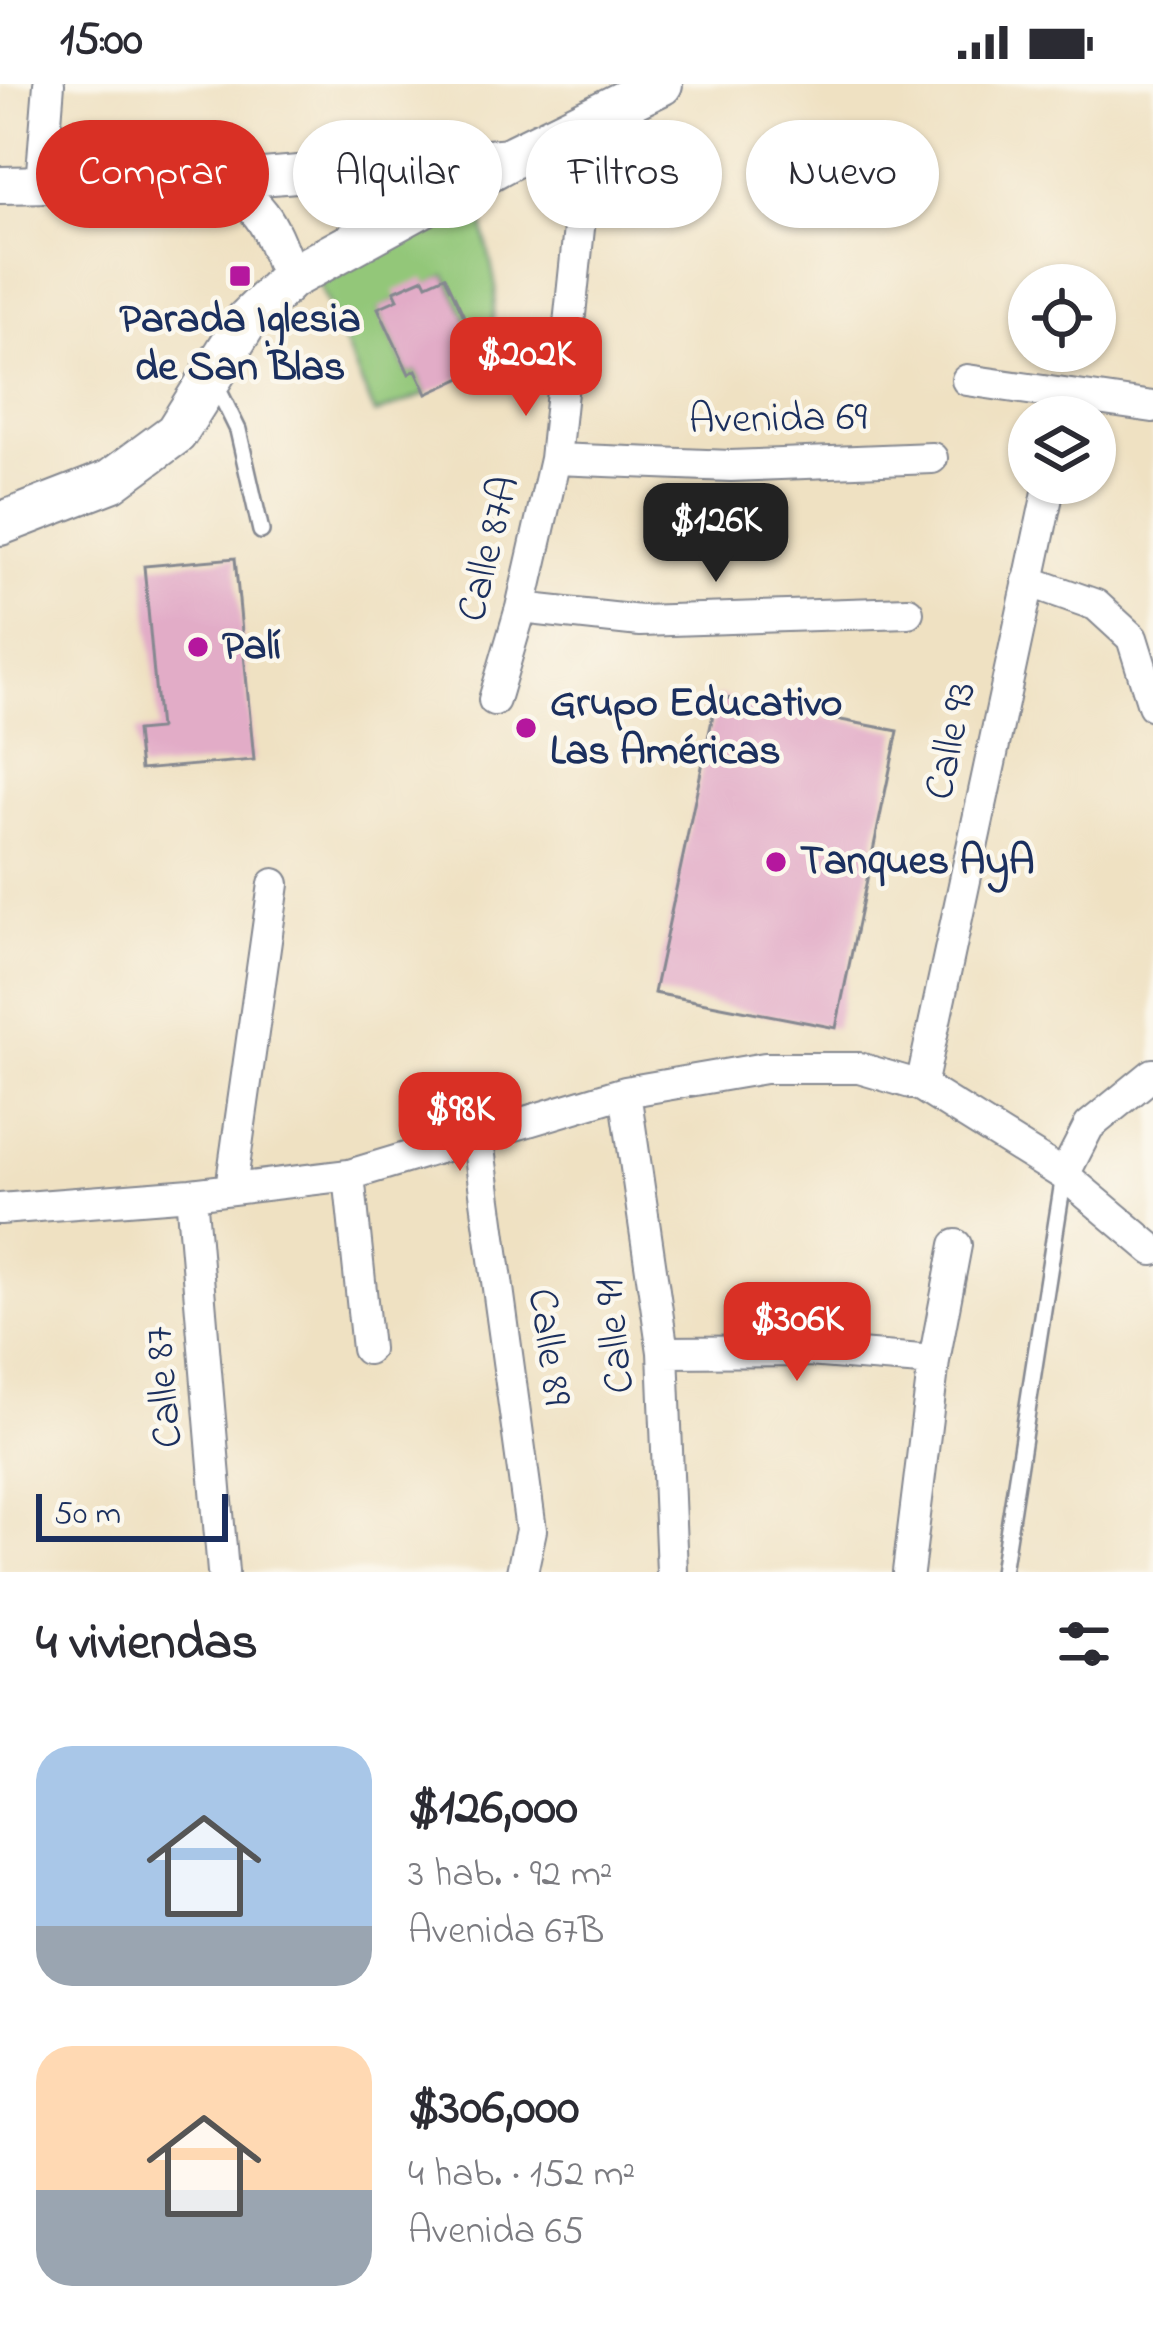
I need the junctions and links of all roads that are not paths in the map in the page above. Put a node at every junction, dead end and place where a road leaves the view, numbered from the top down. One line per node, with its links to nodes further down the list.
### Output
1 (50, 84): 3 (street)
2 (661, 84): 4 (main road)
3 (47, 120)
4 (586, 120)
5 (526, 150): 6 (main road)
6 (516, 155): 7 (street); 12 (main road)
7 (269, 176)
8 (36, 184): 9 (street)
9 (0, 185)
10 (268, 228): 12 (street)
11 (579, 228): 19 (street, Calle 87A)
12 (290, 278): 13 (main road)
13 (212, 376): 21 (main road); 22 (lane)
14 (967, 380): 15 (street)
15 (1026, 396)
16 (1116, 407): 17 (street)
17 (1153, 407)
18 (932, 458): 19 (street, Avenida 69)
19 (554, 459): 24 (street, Calle 87A)
20 (1045, 504): 23 (street, Calle 93)
21 (0, 524)
22 (261, 531)
23 (1028, 581): 27 (street); 30 (street, Calle 93)
24 (521, 608): 25 (street); 26 (street, Calle 87A)
25 (908, 612)
26 (494, 700)
27 (1153, 705)
28 (274, 884): 35 (street)
29 (1153, 1073): 34 (street)
30 (921, 1086): 31 (street); 34 (street)
31 (625, 1092): 32 (street); 41 (street, Calle 91)
32 (477, 1134): 33 (street); 44 (street, Calle 89)
33 (349, 1175): 35 (street); 40 (street)
34 (1064, 1175): 39 (street); 47 (lane)
35 (231, 1188): 36 (street)
36 (191, 1194): 37 (street); 43 (street, Calle 87)
37 (0, 1209)
38 (956, 1245): 42 (street)
39 (1153, 1250)
40 (368, 1349)
41 (663, 1352): 42 (street); 45 (street, Calle 91)
42 (934, 1361): 46 (street)
43 (223, 1572)
44 (523, 1572)
45 (672, 1572)
46 (908, 1572)
47 (1002, 1572)

